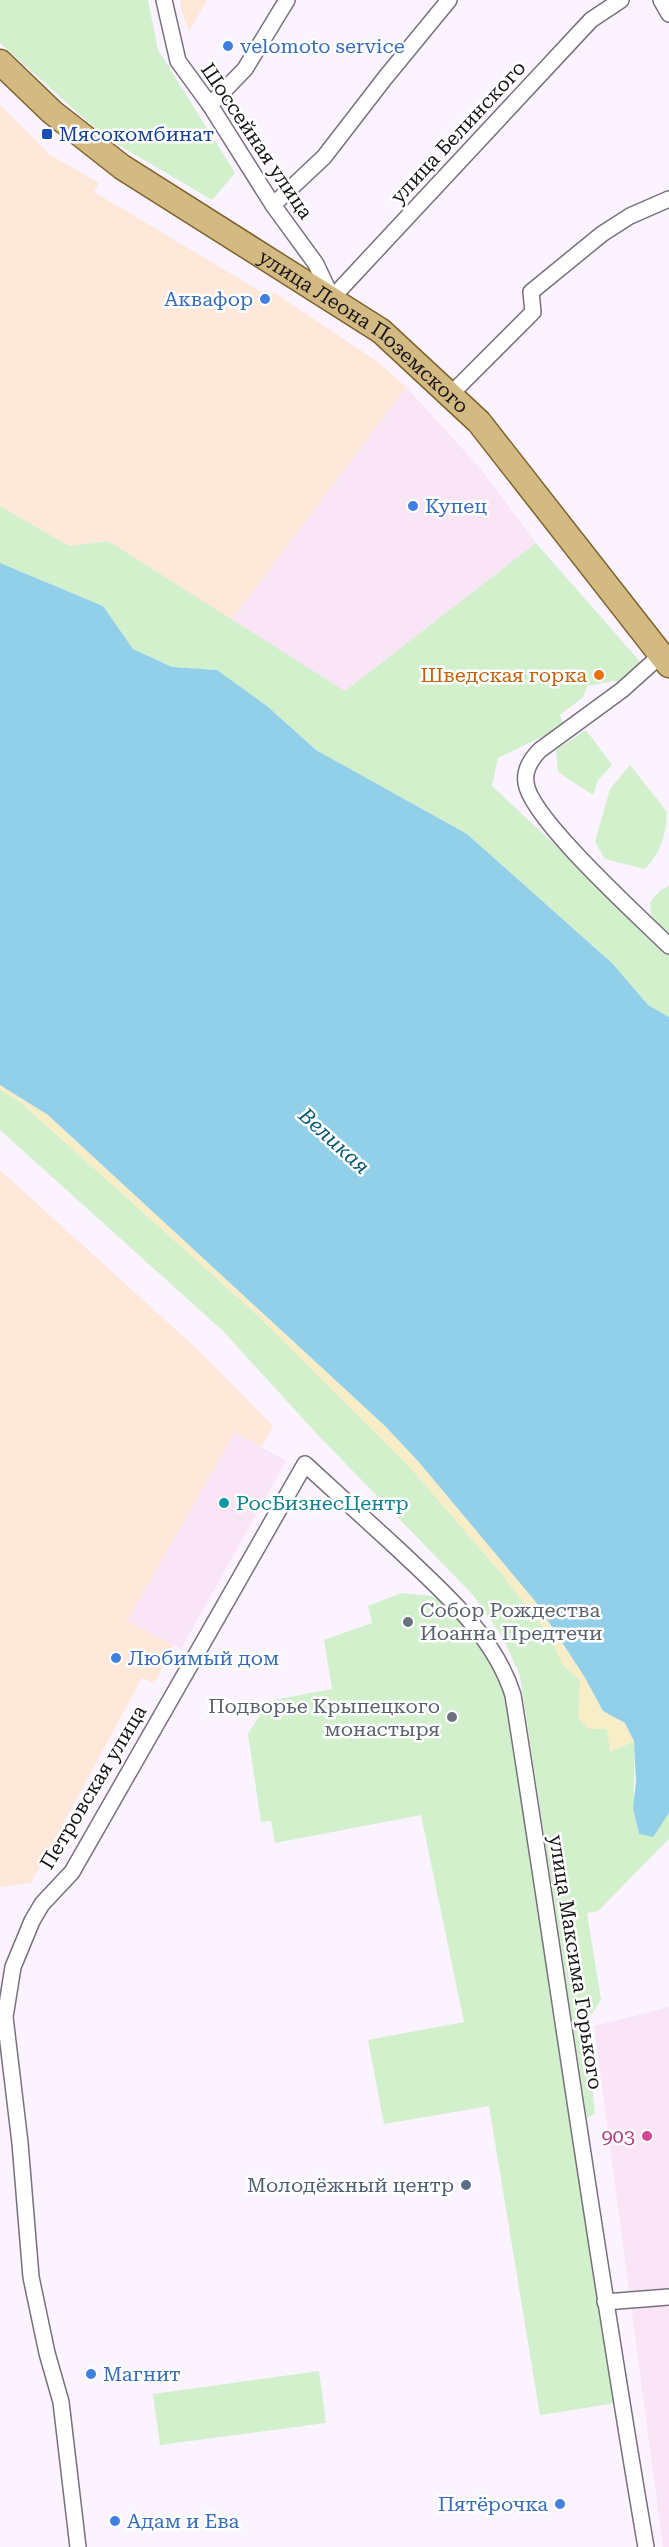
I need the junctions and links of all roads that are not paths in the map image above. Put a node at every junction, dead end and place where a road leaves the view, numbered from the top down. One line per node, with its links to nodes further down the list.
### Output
1 (164, 0): 8 (street, Шоссейная улица)
2 (287, 0): 8 (street)
3 (449, 0): 10 (street)
4 (621, 0): 11 (street, улица Белинского)
5 (661, 0): 6 (street)
6 (669, 14)
7 (0, 62): 11 (main road, улица Леона Поземского)
8 (210, 105): 10 (street, Шоссейная улица)
9 (669, 199): 12 (street)
10 (273, 204): 11 (street, Шоссейная улица)
11 (332, 298): 12 (main road, улица Леона Поземского)
12 (452, 394): 13 (main road, улица Леона Поземского)
13 (665, 660): 14 (street)
14 (669, 946)
15 (304, 1464): 17 (street, улица Максима Горького); 18 (street, Петровская улица)
16 (669, 2297): 17 (street)
17 (605, 2302): 19 (street, улица Максима Горького)
18 (78, 2547)
19 (646, 2547)

